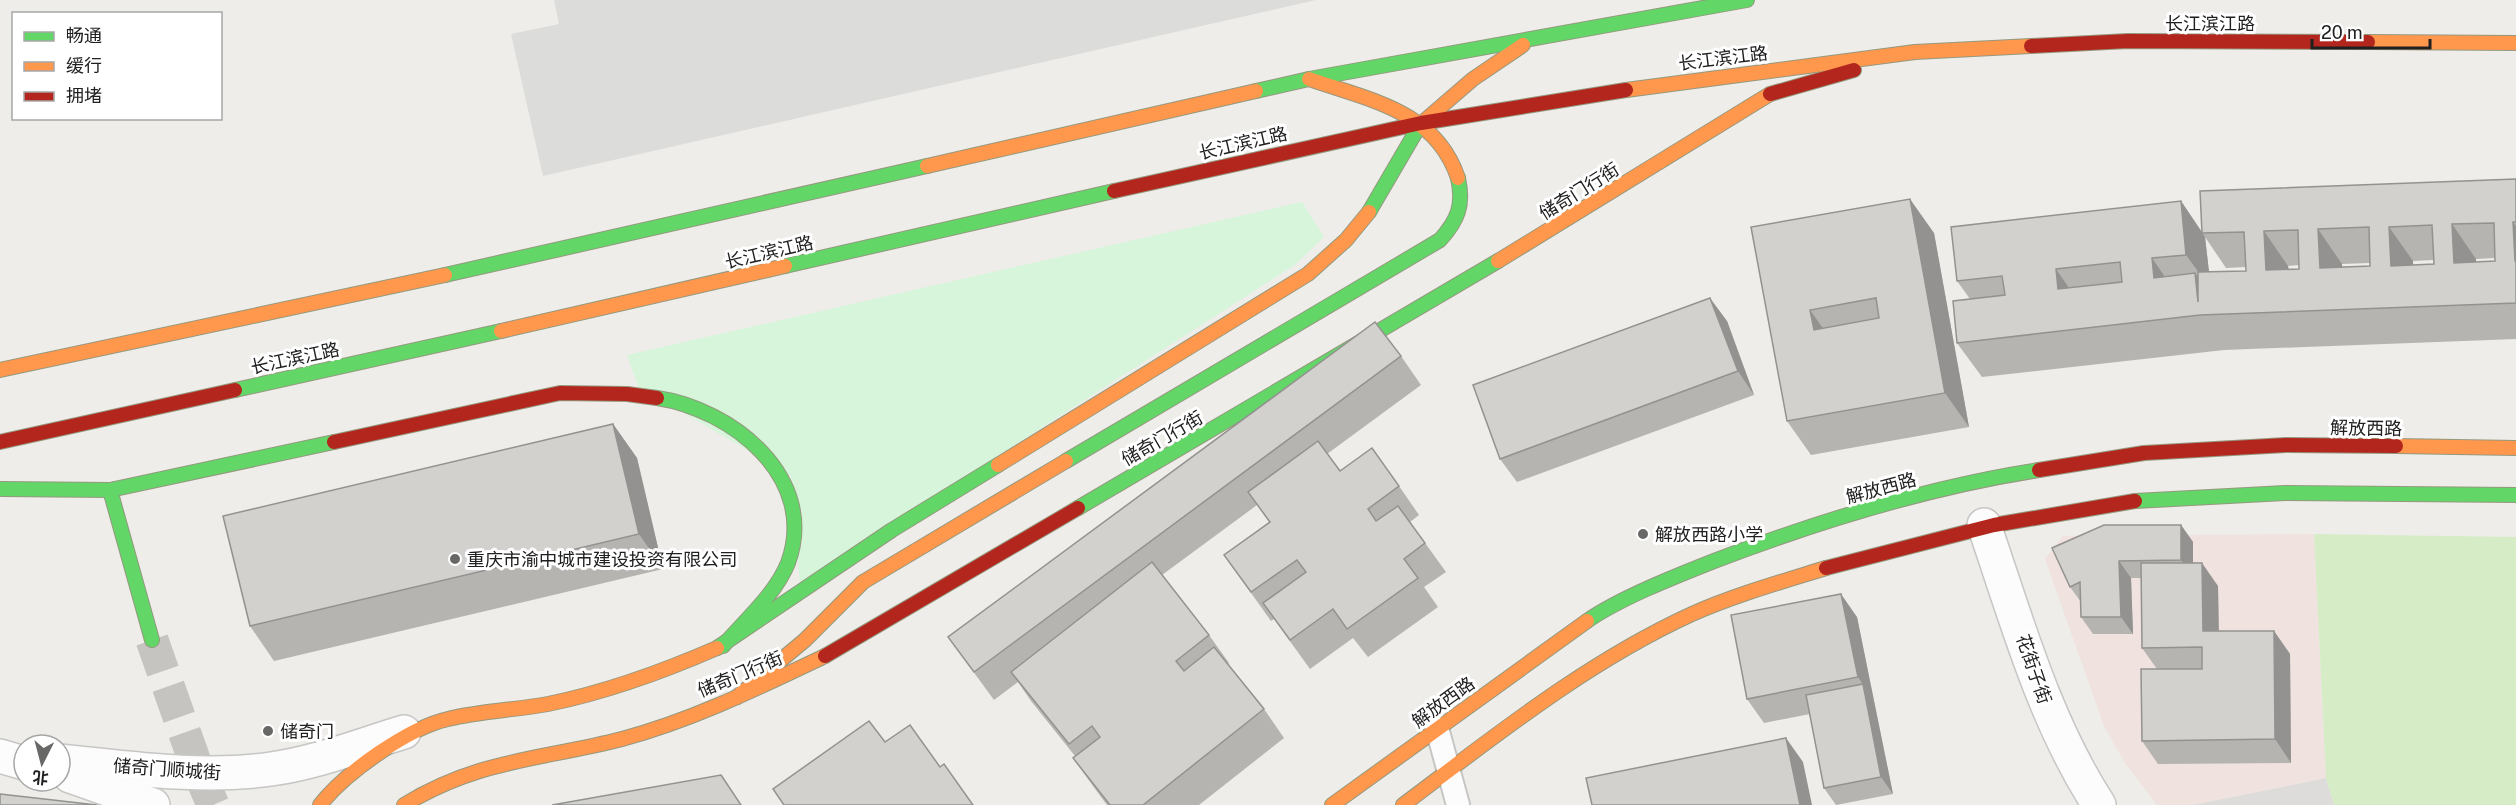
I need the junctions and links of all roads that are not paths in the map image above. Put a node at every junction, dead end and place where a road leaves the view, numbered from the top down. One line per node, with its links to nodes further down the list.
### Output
1 (1746, 0): 2 (main road)
2 (1534, 37): 5 (main road); 8 (main road)
3 (2516, 43): 4 (main road, 长江滨江路)
4 (1915, 52): 8 (main road, 长江滨江路); 20 (main road, 储奇门行街)
5 (1309, 79): 6 (main road); 11 (main road)
6 (1335, 88): 7 (main road); 8 (main road)
7 (1359, 110)
8 (1421, 123): 10 (main road, 长江滨江路); 19 (main road, 储奇门行街); 20 (main road)
9 (1348, 126): 10 (main road)
10 (1314, 145): 12 (main road, 长江滨江路)
11 (0, 370)
12 (0, 442)
13 (2516, 448): 22 (main road, 解放西路)
14 (0, 489): 15 (main road)
15 (110, 490): 18 (main road); 19 (main road)
16 (2516, 495): 17 (main road)
17 (1984, 525): 24 (main road); 32 (street, 花街子街)
18 (152, 639)
19 (723, 645): 21 (main road, 储奇门行街)
20 (737, 697): 28 (main road, 储奇门行街)
21 (446, 719): 23 (street, 储奇门顺城街); 27 (main road, 储奇门行街)
22 (1437, 728): 24 (lane); 29 (main road, 解放西路)
23 (72, 762)
24 (1449, 771): 30 (main road); 31 (lane)
25 (72, 777): 26 (street, 储奇门顺城街)
26 (153, 805)
27 (320, 805)
28 (404, 805)
29 (1332, 805)
30 (1403, 805)
31 (1458, 805)
32 (2099, 805)

